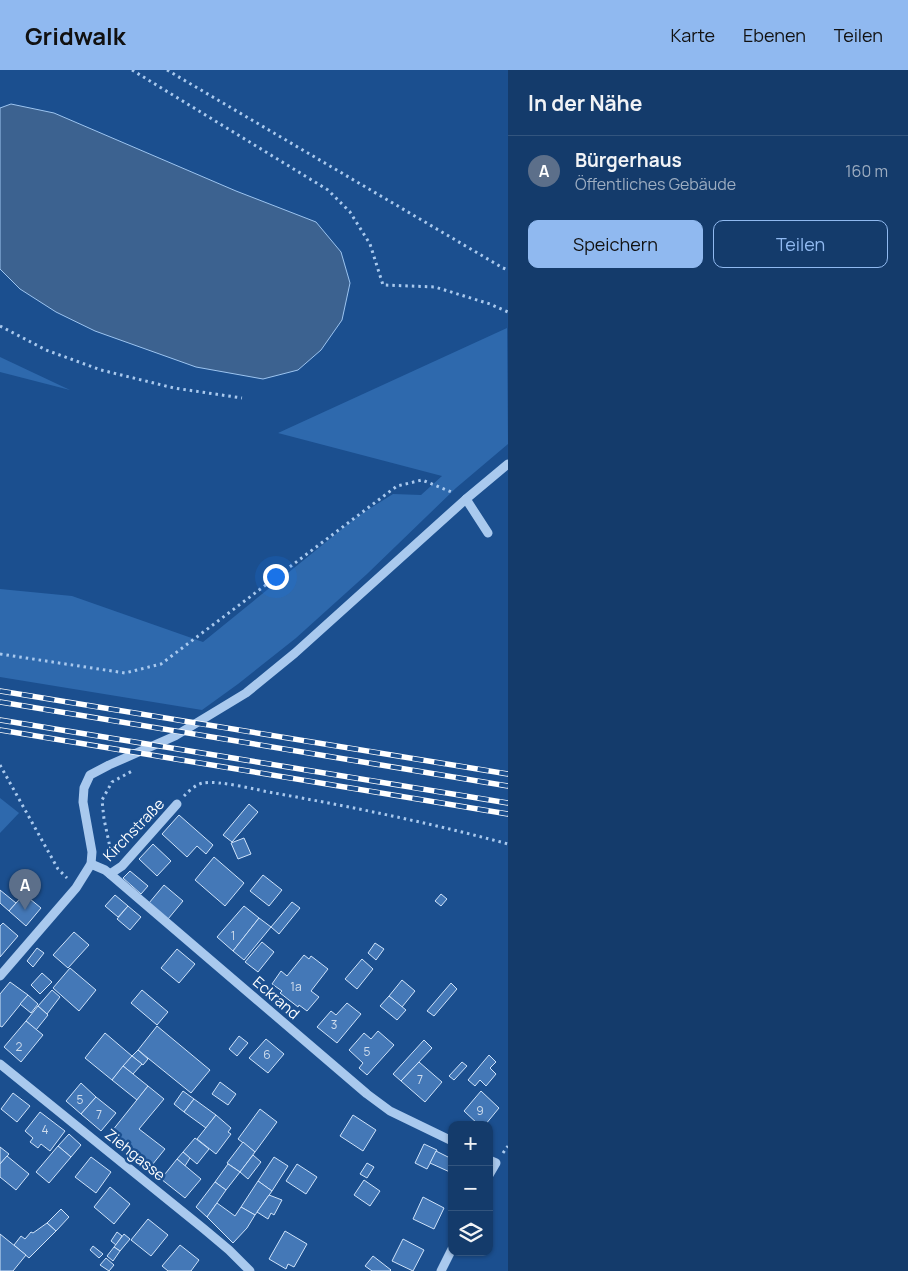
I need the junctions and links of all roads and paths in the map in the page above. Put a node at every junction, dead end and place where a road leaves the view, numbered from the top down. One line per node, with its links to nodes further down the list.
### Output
1 (132, 70): 4 (path)
2 (167, 70): 3 (path)
3 (508, 270)
4 (508, 312)
5 (0, 326): 6 (path)
6 (242, 398)
7 (508, 464): 8 (street)
8 (466, 499): 9 (street); 10 (path); 14 (street)
9 (488, 533)
10 (0, 654)
11 (0, 765): 16 (path)
12 (177, 804): 13 (path); 15 (street, Kirchstraße)
13 (508, 844)
14 (91, 864): 15 (street, Eckrand); 16 (street, Kirchstraße)
15 (110, 874): 19 (street, Eckrand)
16 (76, 888): 17 (street, Kirchstraße)
17 (0, 976)
18 (0, 1064): 21 (street, Ziehgasse)
19 (448, 1139)
20 (448, 1256): 22 (street)
21 (250, 1271)
22 (441, 1271)

